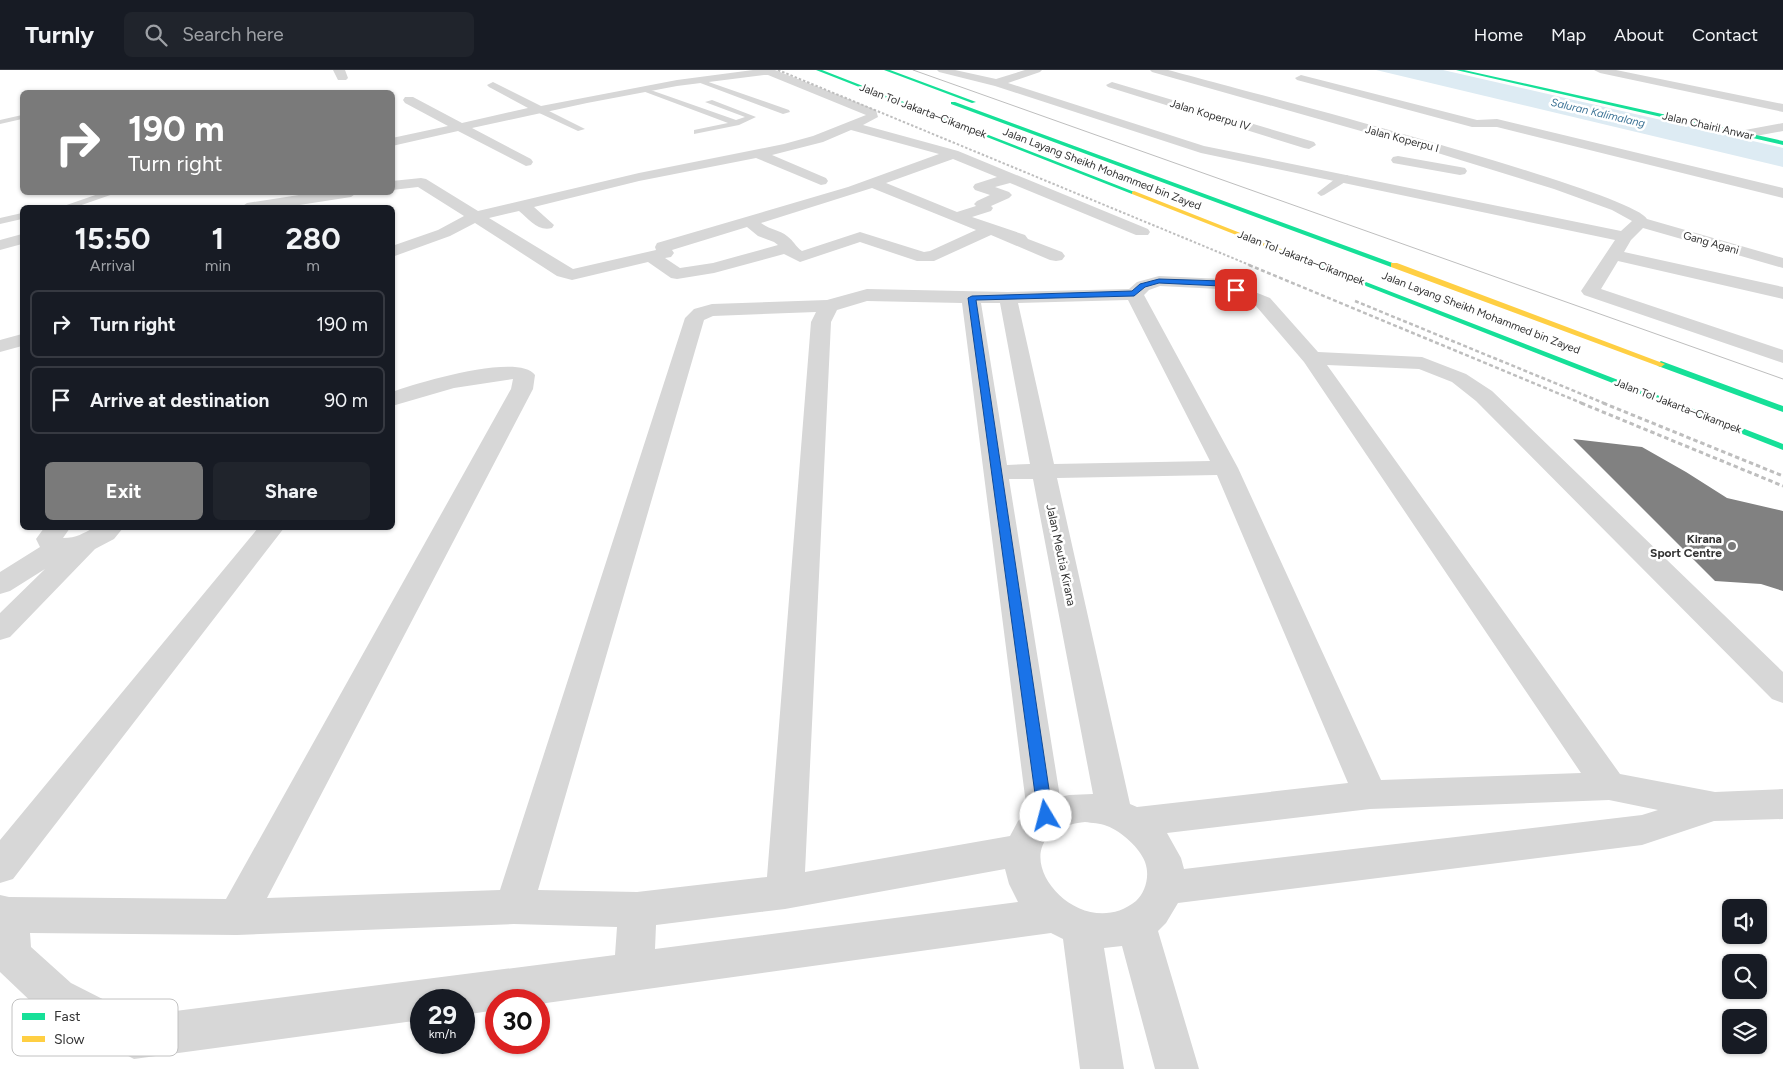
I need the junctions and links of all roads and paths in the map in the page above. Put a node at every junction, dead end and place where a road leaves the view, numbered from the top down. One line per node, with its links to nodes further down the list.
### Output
1 (818, 70): 92 (main road, Jalan Tol Jakarta–Cikampek)
2 (842, 70): 61 (main road, Jalan Layang Sheikh Mohammed bin Zayed)
3 (943, 70): 13 (street)
4 (1036, 70): 13 (street)
5 (1458, 70): 37 (main road, Jalan Chairil Anwar)
6 (1600, 70): 23 (street)
7 (769, 71): 12 (street); 30 (street)
8 (670, 72): 12 (street)
9 (881, 72): 80 (main road, Jalan Tol Jakarta–Cikampek); 91 (main road, Jalan Layang Sheikh Mohammed bin Zayed)
10 (1150, 74): 22 (street, Jalan Koperpu I); 27 (street, Jalan Koperpu IV)
11 (1301, 78): 53 (street)
12 (703, 80): 15 (street); 16 (lane)
13 (998, 83): 20 (street)
14 (493, 85): 24 (street)
15 (642, 89): 21 (lane); 24 (street)
16 (732, 93): 19 (lane); 25 (lane)
17 (1078, 94): 20 (street)
18 (409, 100): 31 (street)
19 (702, 100): 21 (lane); 29 (lane)
20 (1053, 101): 44 (street)
21 (684, 104): 29 (lane)
22 (1282, 106): 27 (street); 34 (street, Jalan Koperpu I)
23 (1783, 108)
24 (540, 110): 31 (street); 33 (lane)
25 (786, 112)
26 (20, 117): 28 (lane)
27 (1225, 120): 44 (street, Jalan Koperpu IV)
28 (0, 122)
29 (736, 123): 35 (lane)
30 (851, 126): 41 (street); 42 (street)
31 (460, 127): 38 (street); 45 (street)
32 (1783, 127): 37 (street)
33 (580, 129)
34 (1365, 129): 36 (street); 40 (street, Jalan Koperpu I)
35 (697, 132)
36 (1346, 134)
37 (1746, 134): 39 (main road, Jalan Chairil Anwar)
38 (395, 141)
39 (1783, 143)
40 (1433, 147): 43 (street); 52 (street, Jalan Koperpu I)
41 (759, 154): 49 (street); 60 (street)
42 (954, 154): 47 (street); 50 (street)
43 (1398, 160): 48 (street); 52 (street)
44 (1258, 161): 48 (street)
45 (526, 162)
46 (395, 177): 62 (street)
47 (1010, 178): 64 (street); 70 (street)
48 (1347, 178): 54 (lane); 71 (street)
49 (821, 181)
50 (872, 184): 64 (street); 65 (street)
51 (1783, 184): 53 (street)
52 (1569, 190): 67 (street, Jalan Koperpu I)
53 (1768, 190): 55 (street)
54 (1320, 193)
55 (1783, 193)
56 (105, 195): 58 (lane)
57 (334, 195): 59 (street)
58 (72, 205)
59 (276, 205)
60 (522, 205): 62 (street); 68 (street)
61 (1210, 210)
62 (477, 216): 75 (street); 77 (street)
63 (20, 217): 66 (lane)
64 (957, 217): 69 (street)
65 (749, 221): 74 (street); 77 (street)
66 (0, 222)
67 (1640, 222): 71 (street); 79 (street, Gang Agani)
68 (546, 225)
69 (991, 229): 74 (street); 78 (street)
70 (1142, 232)
71 (1625, 237): 76 (street)
72 (20, 240): 73 (street)
73 (0, 244)
74 (786, 248): 77 (street)
75 (395, 251)
76 (1615, 255): 81 (street); 88 (street)
77 (652, 256)
78 (1056, 256)
79 (1783, 263)
80 (1427, 265)
81 (1783, 293)
82 (1134, 294): 84 (street); 89 (street); 93 (street)
83 (972, 298): 84 (street); 85 (street); 95 (street)
84 (1008, 298): 94 (street, Jalan Meutia Kirana)
85 (829, 306): 112 (street); 113 (street)
86 (20, 341): 87 (street)
87 (0, 346)
88 (1783, 357)
89 (1312, 358): 102 (street); 103 (street)
90 (395, 399): 116 (street)
91 (1783, 409)
92 (1783, 447)
93 (1226, 468): 94 (street); 104 (street)
94 (1044, 471): 95 (street); 108 (street, Jalan Meutia Kirana)
95 (997, 472): 107 (street)
96 (107, 530): 99 (street)
97 (269, 530): 110 (street)
98 (58, 537): 99 (street); 100 (street)
99 (86, 543): 101 (street)
100 (0, 586)
101 (0, 630)
102 (1783, 691)
103 (1609, 786): 104 (street); 106 (street)
104 (1370, 795): 108 (street)
105 (1783, 804): 106 (street)
106 (1715, 807): 111 (street)
107 (1046, 816): 108 (street); 109 (street)
108 (1124, 817): 111 (street)
109 (1022, 850): 112 (street); 117 (street)
110 (0, 867)
111 (1166, 888): 118 (street)
112 (785, 892): 114 (street)
113 (514, 907): 114 (street); 116 (street)
114 (637, 910): 119 (street)
115 (5, 914): 116 (street); 121 (street)
116 (237, 916)
117 (1067, 921): 118 (street); 119 (street); 124 (street)
118 (1136, 924): 125 (street)
119 (634, 972): 120 (street)
120 (475, 993)
121 (60, 999)
122 (410, 1001): 123 (street)
123 (178, 1032)
124 (1102, 1069)
125 (1177, 1069)

